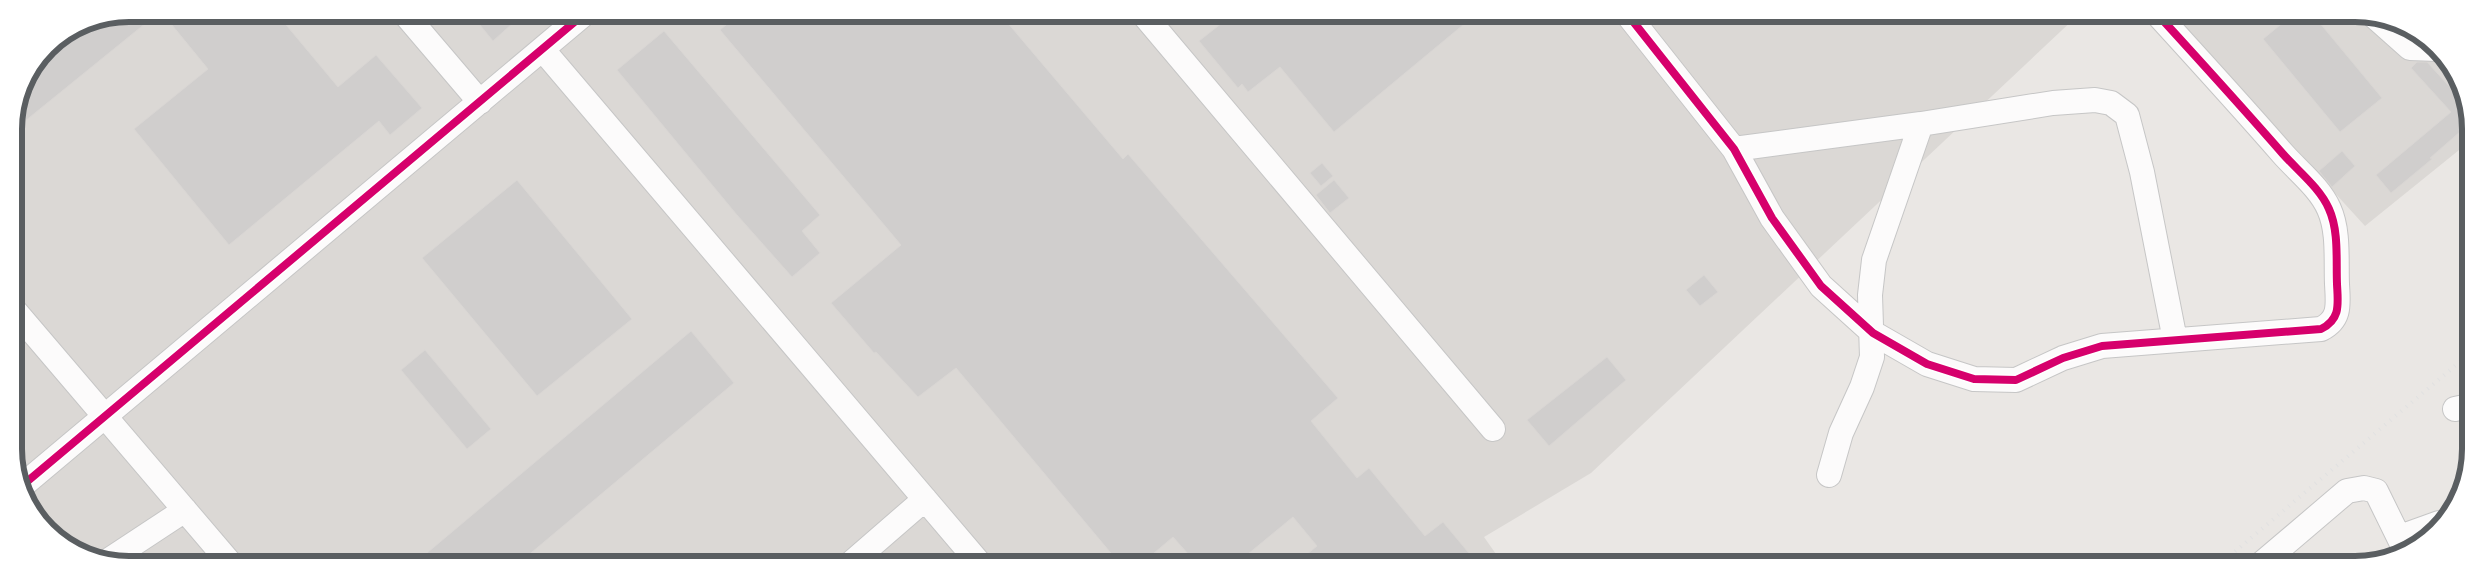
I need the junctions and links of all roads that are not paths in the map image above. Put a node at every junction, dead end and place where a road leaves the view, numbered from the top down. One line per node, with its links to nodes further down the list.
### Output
1 (413, 23): 9 (street)
2 (574, 23): 8 (street)
3 (1151, 23): 16 (street)
4 (1634, 23): 11 (street)
5 (2165, 23): 14 (street)
6 (2387, 27): 7 (street)
7 (2426, 49)
8 (543, 50): 9 (street); 19 (street)
9 (480, 102): 15 (street)
10 (1922, 124): 11 (street); 13 (street); 14 (street)
11 (1734, 149): 13 (street)
12 (22, 320): 15 (street)
13 (1873, 333): 14 (street); 17 (street)
14 (2175, 340)
15 (103, 417): 18 (street); 20 (street)
16 (1493, 429)
17 (1829, 475)
18 (27, 481)
19 (925, 500): 25 (street); 26 (street)
20 (185, 510): 23 (street); 24 (street)
21 (2426, 530): 22 (street)
22 (2402, 543): 27 (street)
23 (115, 556)
24 (224, 556)
25 (859, 556)
26 (973, 556)
27 (2271, 556)

